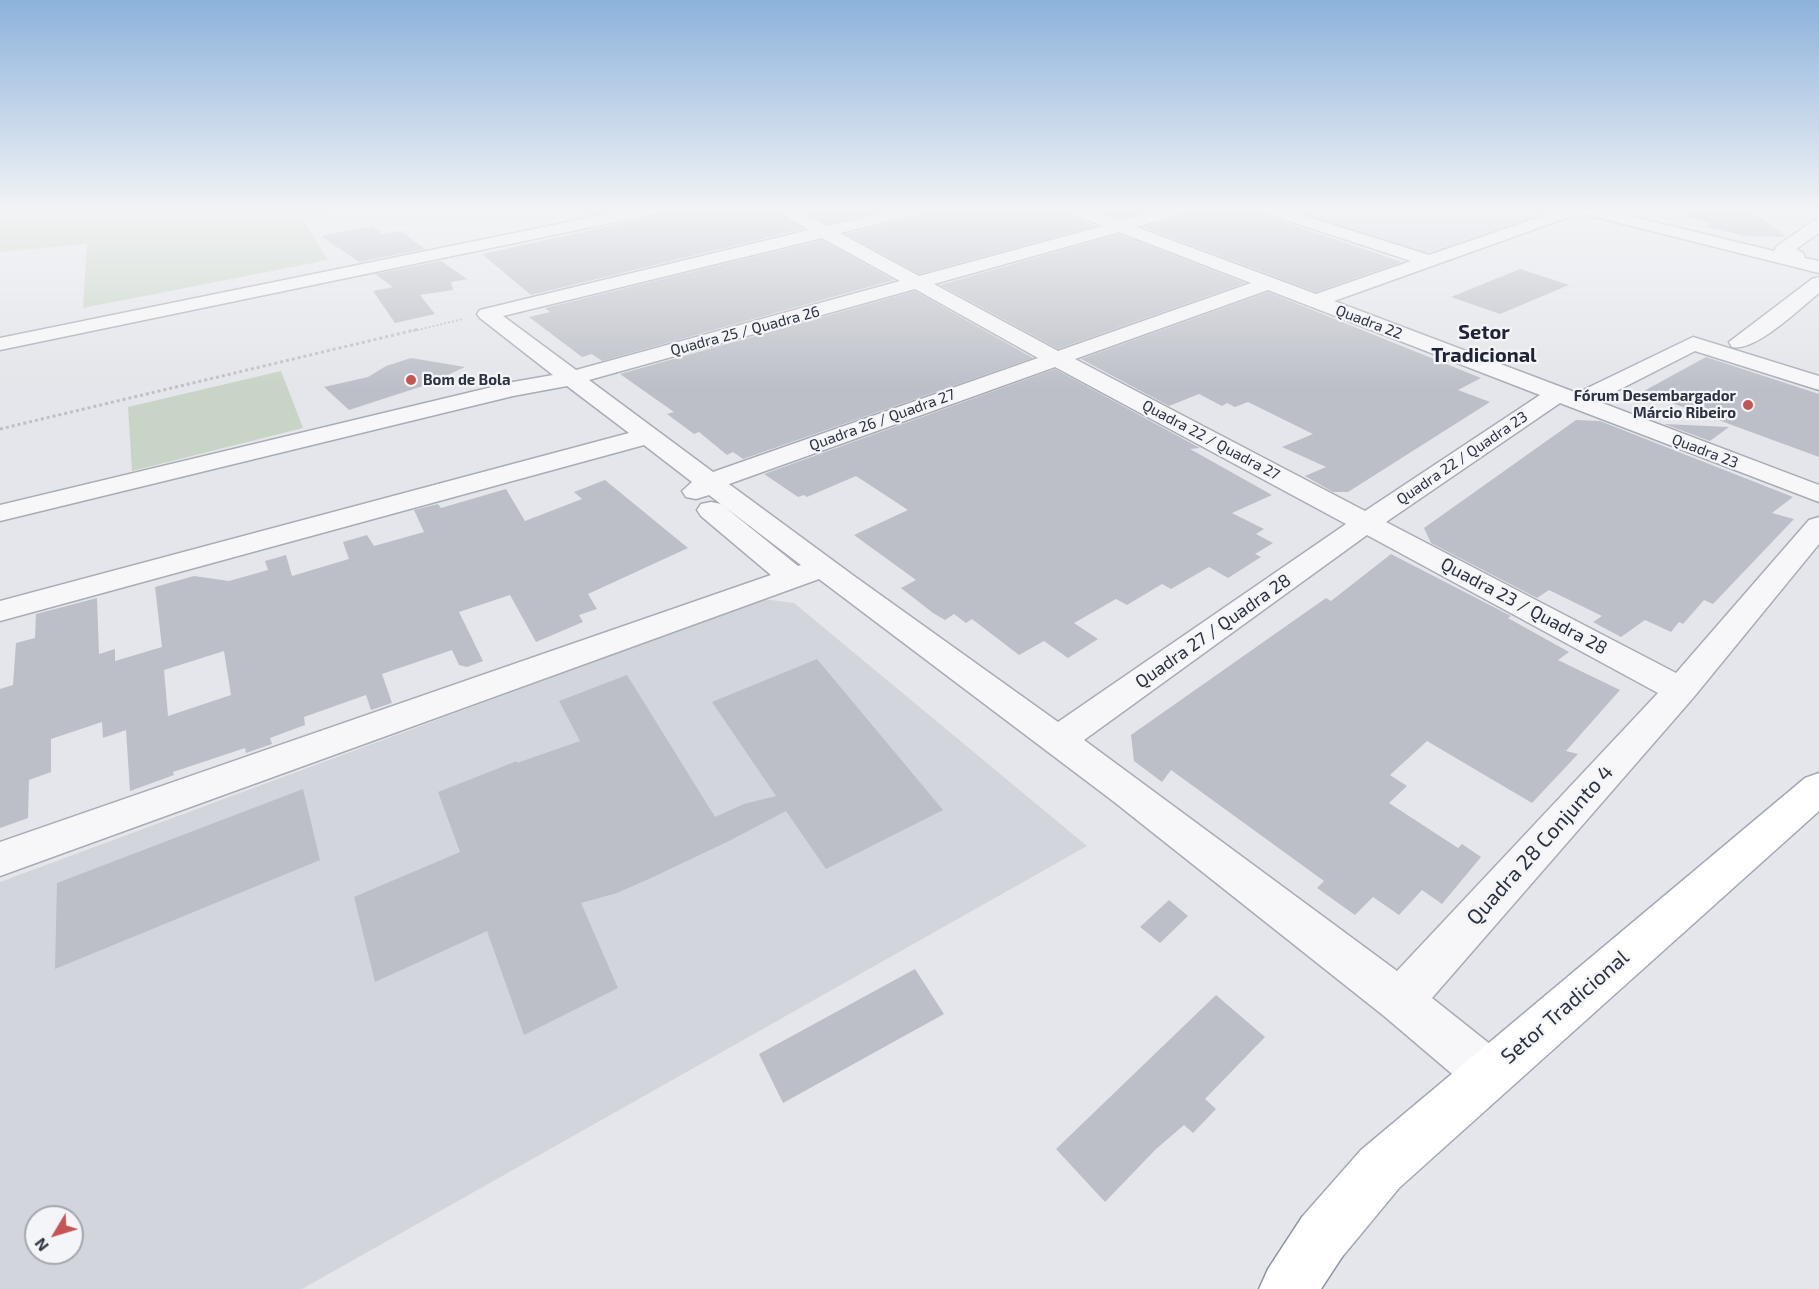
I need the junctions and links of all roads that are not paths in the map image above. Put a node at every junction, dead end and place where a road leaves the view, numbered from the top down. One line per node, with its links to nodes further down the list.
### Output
1 (352, 268): 8 (street)
2 (354, 268): 8 (street)
3 (674, 268): 17 (street)
4 (892, 268): 9 (street, Quadra 22 / Quadra 27)
5 (971, 268): 9 (street, Quadra 25 / Quadra 26)
6 (1230, 268): 10 (street, Quadra 22)
7 (1408, 268): 12 (street)
8 (335, 272): 13 (street); 14 (street)
9 (919, 283): 15 (street, Quadra 22 / Quadra 27); 17 (street, Quadra 25 / Quadra 26)
10 (1269, 283): 12 (street, Quadra 22); 15 (street, Quadra 26 / Quadra 27)
11 (1819, 283): 16 (street)
12 (1316, 301): 19 (street, Quadra 22)
13 (0, 335)
14 (0, 344)
15 (1056, 358): 21 (street, Quadra 26 / Quadra 27); 24 (street, Quadra 22 / Quadra 27)
16 (1819, 365)
17 (561, 380): 20 (street); 23 (street, Quadra 25 / Quadra 26)
18 (1819, 382): 19 (street, Quadra 22 / Quadra 23)
19 (1567, 398): 22 (street, Quadra 23); 24 (street, Quadra 22 / Quadra 23)
20 (635, 439): 21 (street); 27 (street)
21 (700, 488): 26 (street)
22 (1819, 494)
23 (0, 513)
24 (1366, 522): 28 (street, Quadra 23 / Quadra 28); 29 (street, Quadra 27 / Quadra 28)
25 (1819, 526): 28 (street, Quadra 28 Conjunto 4)
26 (808, 573): 29 (street); 31 (street)
27 (0, 610)
28 (1681, 690): 32 (street, Quadra 28 Conjunto 4)
29 (1059, 740): 32 (street)
30 (1819, 788): 33 (main road, Setor Tradicional)
31 (0, 859)
32 (1400, 1001): 33 (street)
33 (1488, 1073): 34 (main road, Setor Tradicional)
34 (1322, 1237): 35 (main road, Setor Tradicional); 36 (main road)
35 (1288, 1289)
36 (1310, 1289)

